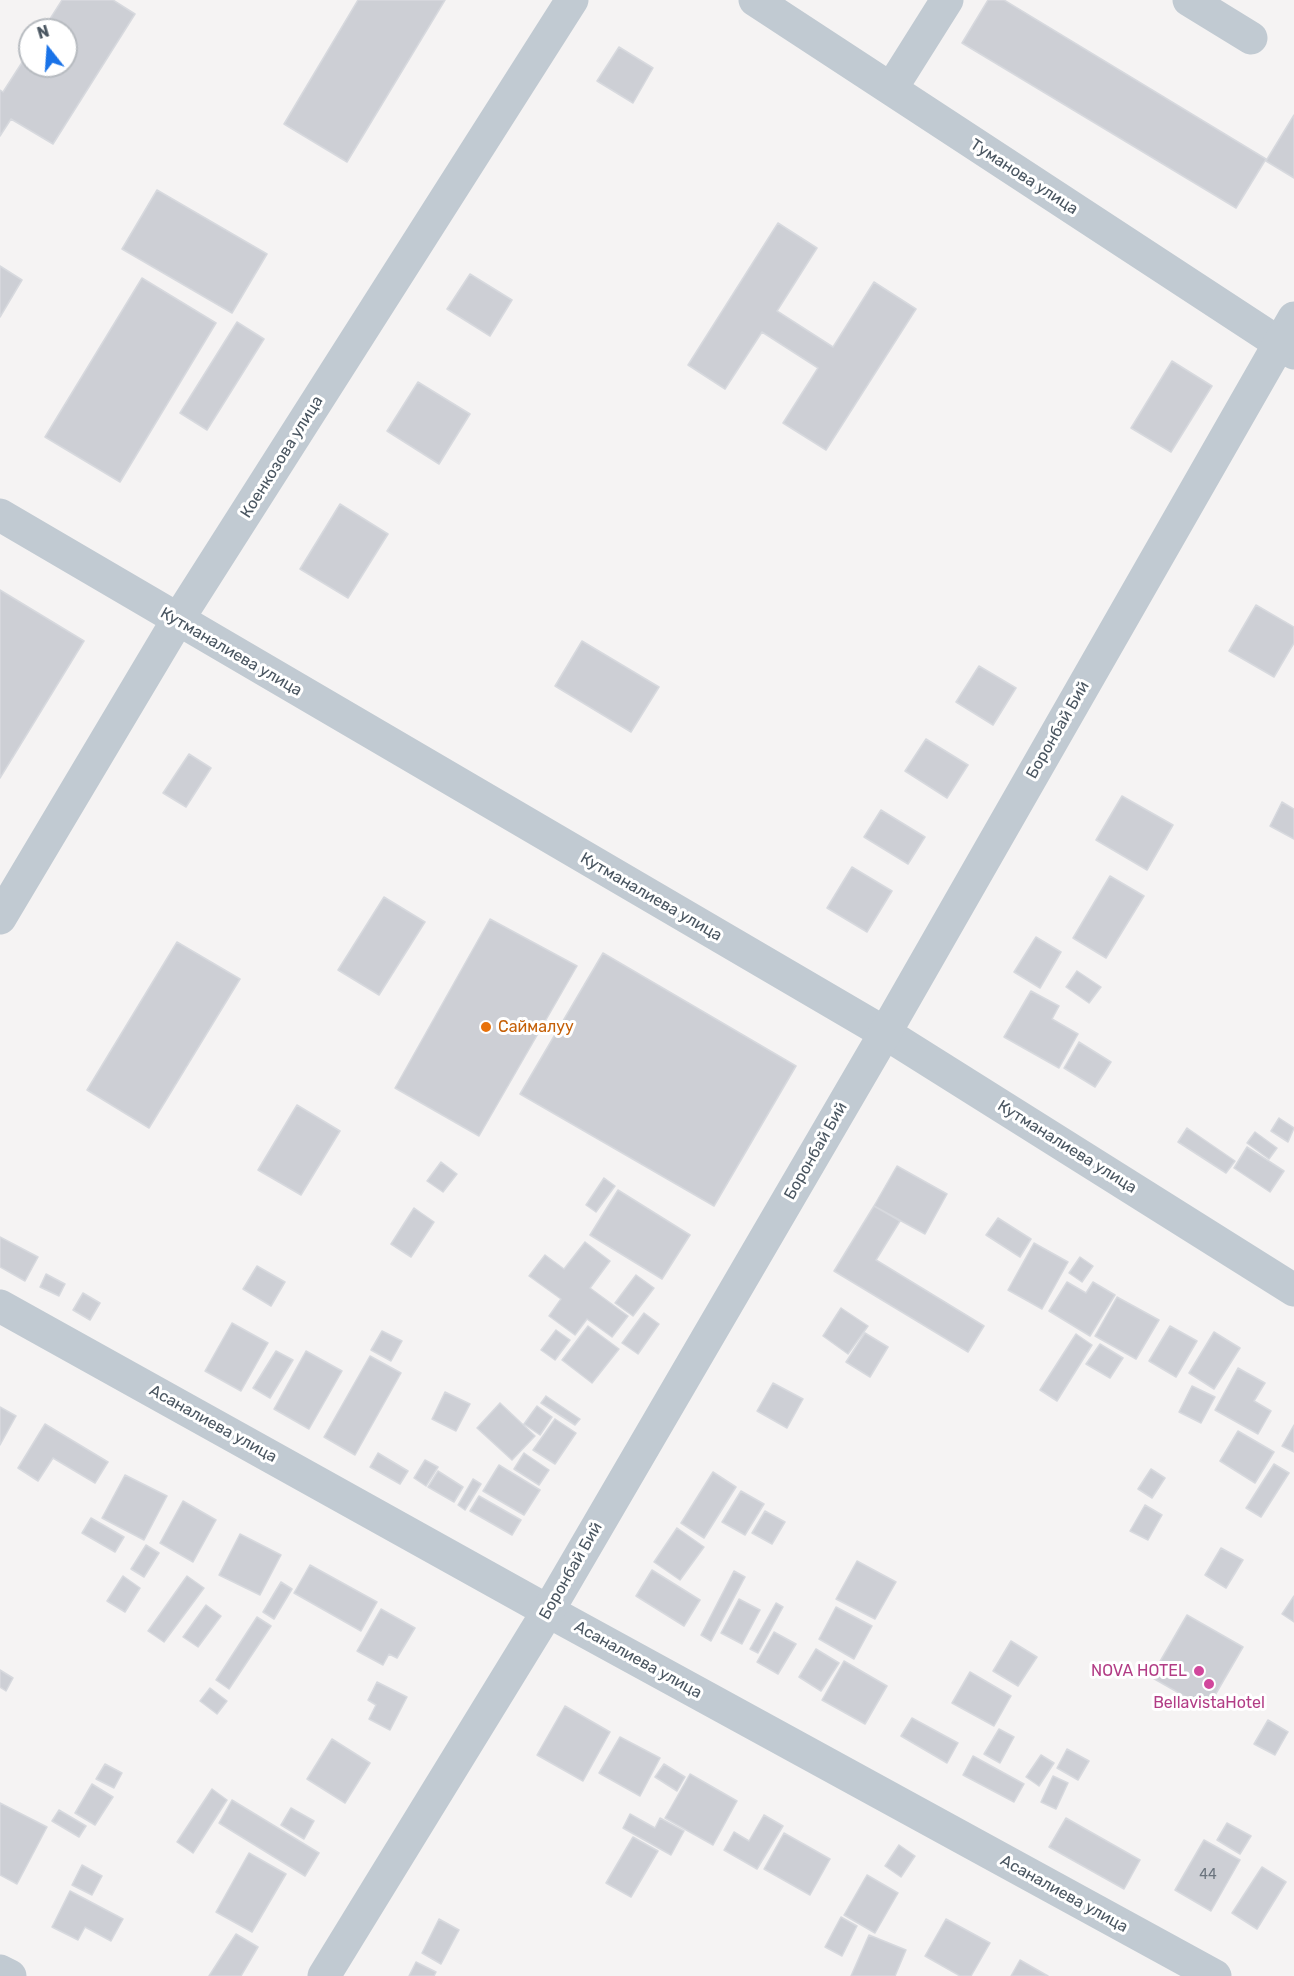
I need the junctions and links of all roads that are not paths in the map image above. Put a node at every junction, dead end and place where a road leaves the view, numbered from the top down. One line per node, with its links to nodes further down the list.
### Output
1 (572, 0): 9 (street, Коенкозова улица)
2 (754, 0): 6 (street, Туманова улица)
3 (947, 0): 6 (street)
4 (1189, 0): 5 (street)
5 (1251, 38)
6 (891, 89): 7 (street, Туманова улица)
7 (1289, 338): 11 (street, Боронбай Бий)
8 (0, 515): 9 (street, Кутманалиева улица)
9 (177, 621): 10 (street, Коенкозова улица); 11 (street, Кутманалиева улица)
10 (0, 918)
11 (885, 1033): 12 (street, Кутманалиева улица); 14 (street, Боронбай Бий)
12 (1294, 1290)
13 (0, 1306): 14 (street, Асаналиева улица)
14 (548, 1611): 17 (street, Боронбай Бий); 18 (street, Асаналиева улица)
15 (0, 1971): 16 (street)
16 (10, 1976)
17 (324, 1976)
18 (1215, 1976)

